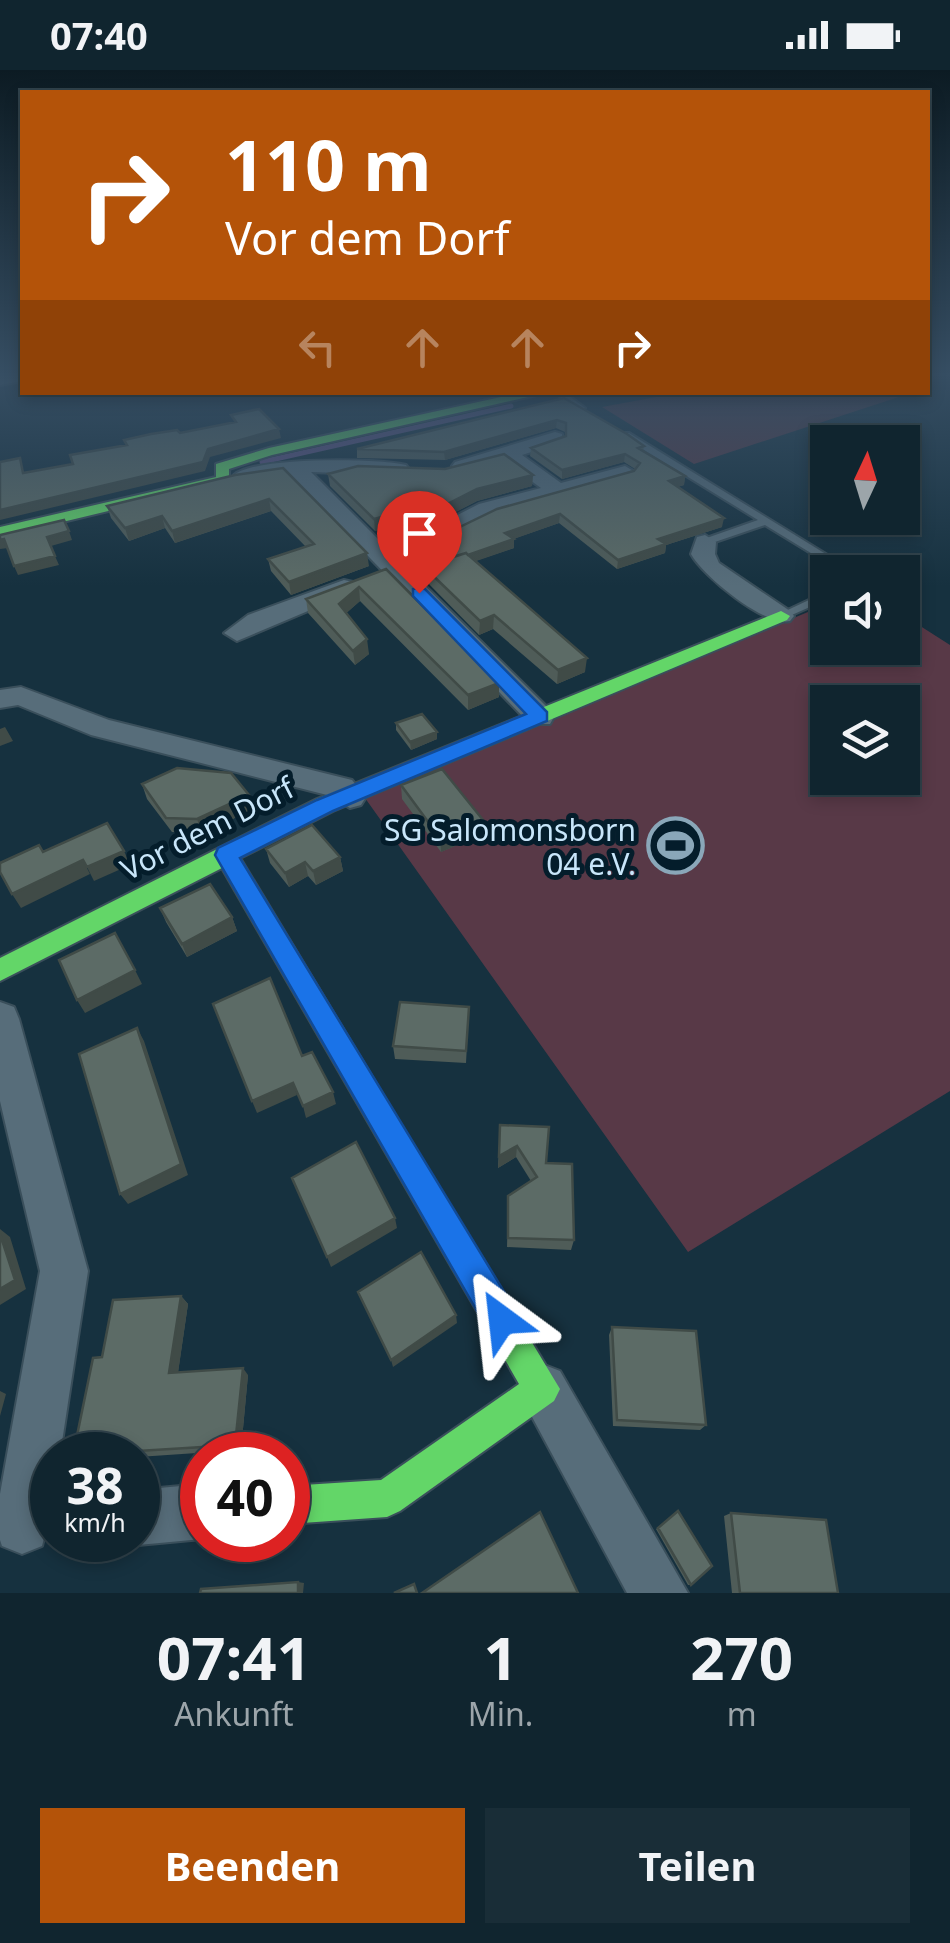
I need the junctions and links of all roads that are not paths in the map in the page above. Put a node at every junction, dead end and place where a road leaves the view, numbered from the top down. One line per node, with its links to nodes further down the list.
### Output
1 (305, 444): 7 (street)
2 (537, 444): 4 (street)
3 (641, 444): 9 (lane)
4 (507, 454): 5 (street); 8 (street)
5 (294, 468): 7 (street); 13 (street)
6 (625, 472): 8 (street)
7 (224, 479): 10 (street)
8 (559, 491): 13 (street)
9 (766, 520): 11 (lane); 12 (lane)
10 (0, 532)
11 (706, 542): 15 (street)
12 (821, 555)
13 (391, 564): 16 (street); 18 (street)
14 (810, 602): 15 (lane, Vor dem Dorf)
15 (781, 616): 18 (street, Vor dem Dorf)
16 (237, 633)
17 (10, 698): 19 (street)
18 (540, 716): 19 (street, Vor dem Dorf)
19 (350, 797): 20 (street, Vor dem Dorf)
20 (226, 855): 21 (street, Vor dem Dorf); 23 (street)
21 (0, 970)
22 (0, 1020): 25 (street)
23 (542, 1389): 24 (street); 26 (street)
24 (310, 1504)
25 (25, 1526)
26 (659, 1593)

